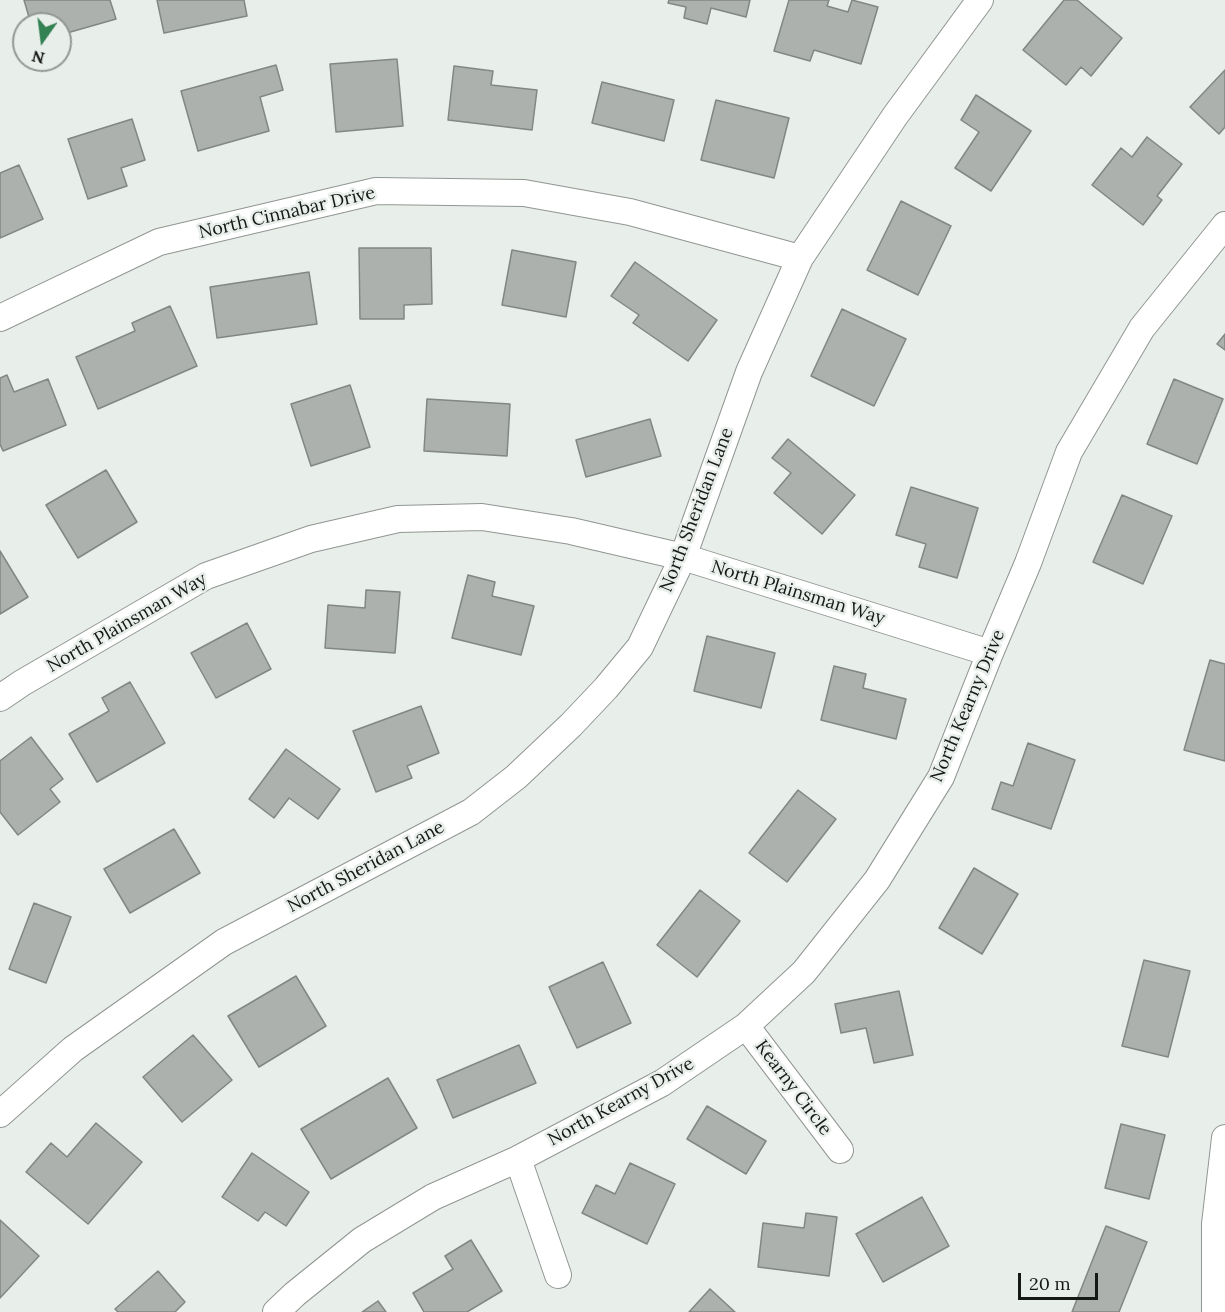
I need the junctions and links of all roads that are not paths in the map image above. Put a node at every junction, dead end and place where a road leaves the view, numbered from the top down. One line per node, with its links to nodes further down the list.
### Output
1 (980, 0): 3 (street, North Sheridan Lane)
2 (1225, 225): 6 (street, North Kearny Drive)
3 (800, 258): 4 (street, North Cinnabar Drive); 5 (street, North Sheridan Lane)
4 (0, 318)
5 (683, 557): 6 (street, North Plainsman Way); 7 (street, North Plainsman Way); 9 (street, North Sheridan Lane)
6 (990, 653): 8 (street, North Kearny Drive)
7 (0, 698)
8 (746, 1026): 11 (street, Kearny Circle); 12 (street, North Kearny Drive)
9 (0, 1114)
10 (1225, 1138): 15 (street)
11 (840, 1150)
12 (518, 1159): 13 (street); 14 (street, North Kearny Drive)
13 (558, 1275)
14 (276, 1312)
15 (1215, 1312)

